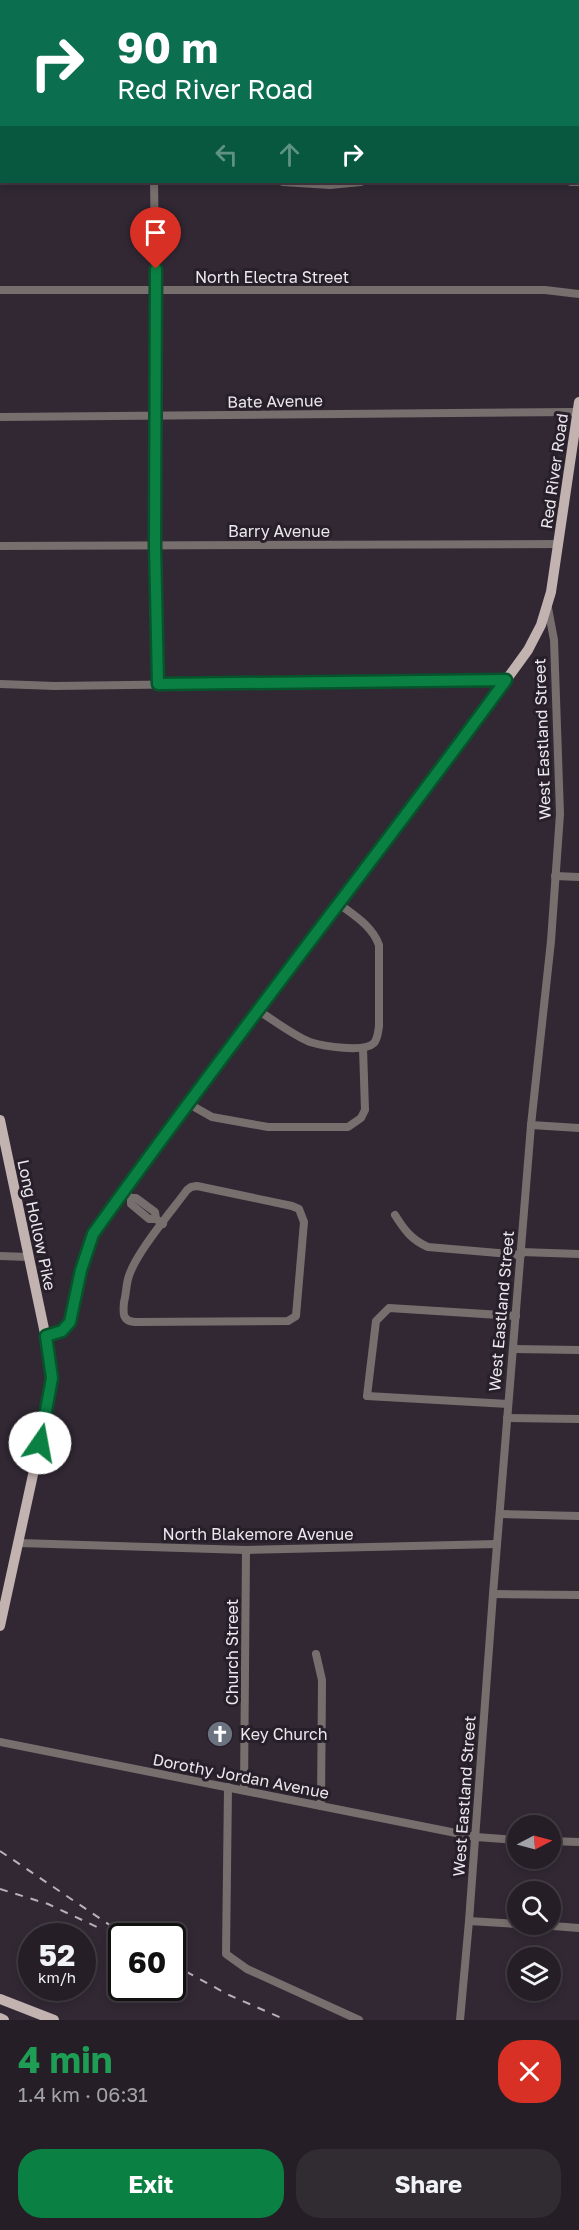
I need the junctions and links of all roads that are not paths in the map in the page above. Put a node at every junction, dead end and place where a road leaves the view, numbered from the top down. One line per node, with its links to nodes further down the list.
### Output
1 (154, 183): 5 (street)
2 (295, 183): 3 (street)
3 (353, 183)
4 (0, 290): 5 (street, North Electra Street)
5 (156, 291): 6 (street, North Electra Street); 8 (street)
6 (579, 294)
7 (578, 407): 8 (street, Bate Avenue); 10 (main road, Red River Road)
8 (156, 416): 9 (street, Bate Avenue); 12 (street)
9 (0, 417)
10 (577, 434): 11 (main road, Red River Road)
11 (559, 544): 12 (street, Barry Avenue); 14 (main road, West Eastland Street)
12 (155, 545): 13 (street, Barry Avenue); 17 (street)
13 (0, 546)
14 (547, 605): 15 (main road, West Eastland Street); 18 (street, West Eastland Street)
15 (506, 680): 17 (street); 20 (main road)
16 (0, 684): 17 (street)
17 (158, 684)
18 (555, 876): 19 (street); 25 (street, West Eastland Street)
19 (579, 877)
20 (339, 904): 21 (main road); 22 (street)
21 (257, 1010): 22 (street); 23 (main road)
22 (363, 1048): 23 (street)
23 (189, 1104): 28 (main road)
24 (0, 1120): 27 (main road, Long Hollow Pike)
25 (531, 1125): 26 (street); 31 (street, West Eastland Street)
26 (579, 1128)
27 (4, 1159): 34 (main road, Long Hollow Pike)
28 (127, 1195): 30 (street); 36 (main road)
29 (395, 1215): 31 (street)
30 (159, 1221): 30 (street)
31 (521, 1253): 32 (street); 35 (street, West Eastland Street)
32 (579, 1254)
33 (0, 1256): 34 (street)
34 (29, 1257): 36 (main road, Long Hollow Pike)
35 (516, 1316): 37 (street, West Eastland Street); 39 (street)
36 (46, 1336): 44 (main road)
37 (514, 1349): 38 (street); 39 (street, West Eastland Street)
38 (579, 1350)
39 (508, 1404): 40 (street, West Eastland Street)
40 (507, 1418): 41 (street); 42 (street, West Eastland Street)
41 (579, 1419)
42 (500, 1514): 43 (street); 45 (street, West Eastland Street)
43 (579, 1516)
44 (18, 1543): 46 (street, North Blakemore Avenue); 49 (main road)
45 (498, 1544): 46 (street, North Blakemore Avenue); 47 (street, West Eastland Street)
46 (246, 1550): 53 (street, Church Street)
47 (493, 1594): 48 (street); 55 (street, West Eastland Street)
48 (579, 1595)
49 (0, 1626)
50 (316, 1654): 54 (street)
51 (0, 1742): 52 (street, Dorothy Jordan Avenue)
52 (228, 1787): 53 (street, Dorothy Jordan Avenue); 67 (street)
53 (244, 1790): 54 (street, Dorothy Jordan Avenue)
54 (321, 1806): 55 (street, Dorothy Jordan Avenue)
55 (476, 1837): 56 (street, Dorothy Jordan Avenue); 59 (street, West Eastland Street)
56 (507, 1839)
57 (561, 1841): 58 (street)
58 (579, 1842)
59 (469, 1921): 60 (street); 68 (street, West Eastland Street)
60 (507, 1923)
61 (561, 1927): 62 (street)
62 (579, 1928)
63 (0, 1999): 66 (main road)
64 (0, 2018): 65 (main road)
65 (4, 2020)
66 (52, 2020)
67 (359, 2020)
68 (460, 2020)

